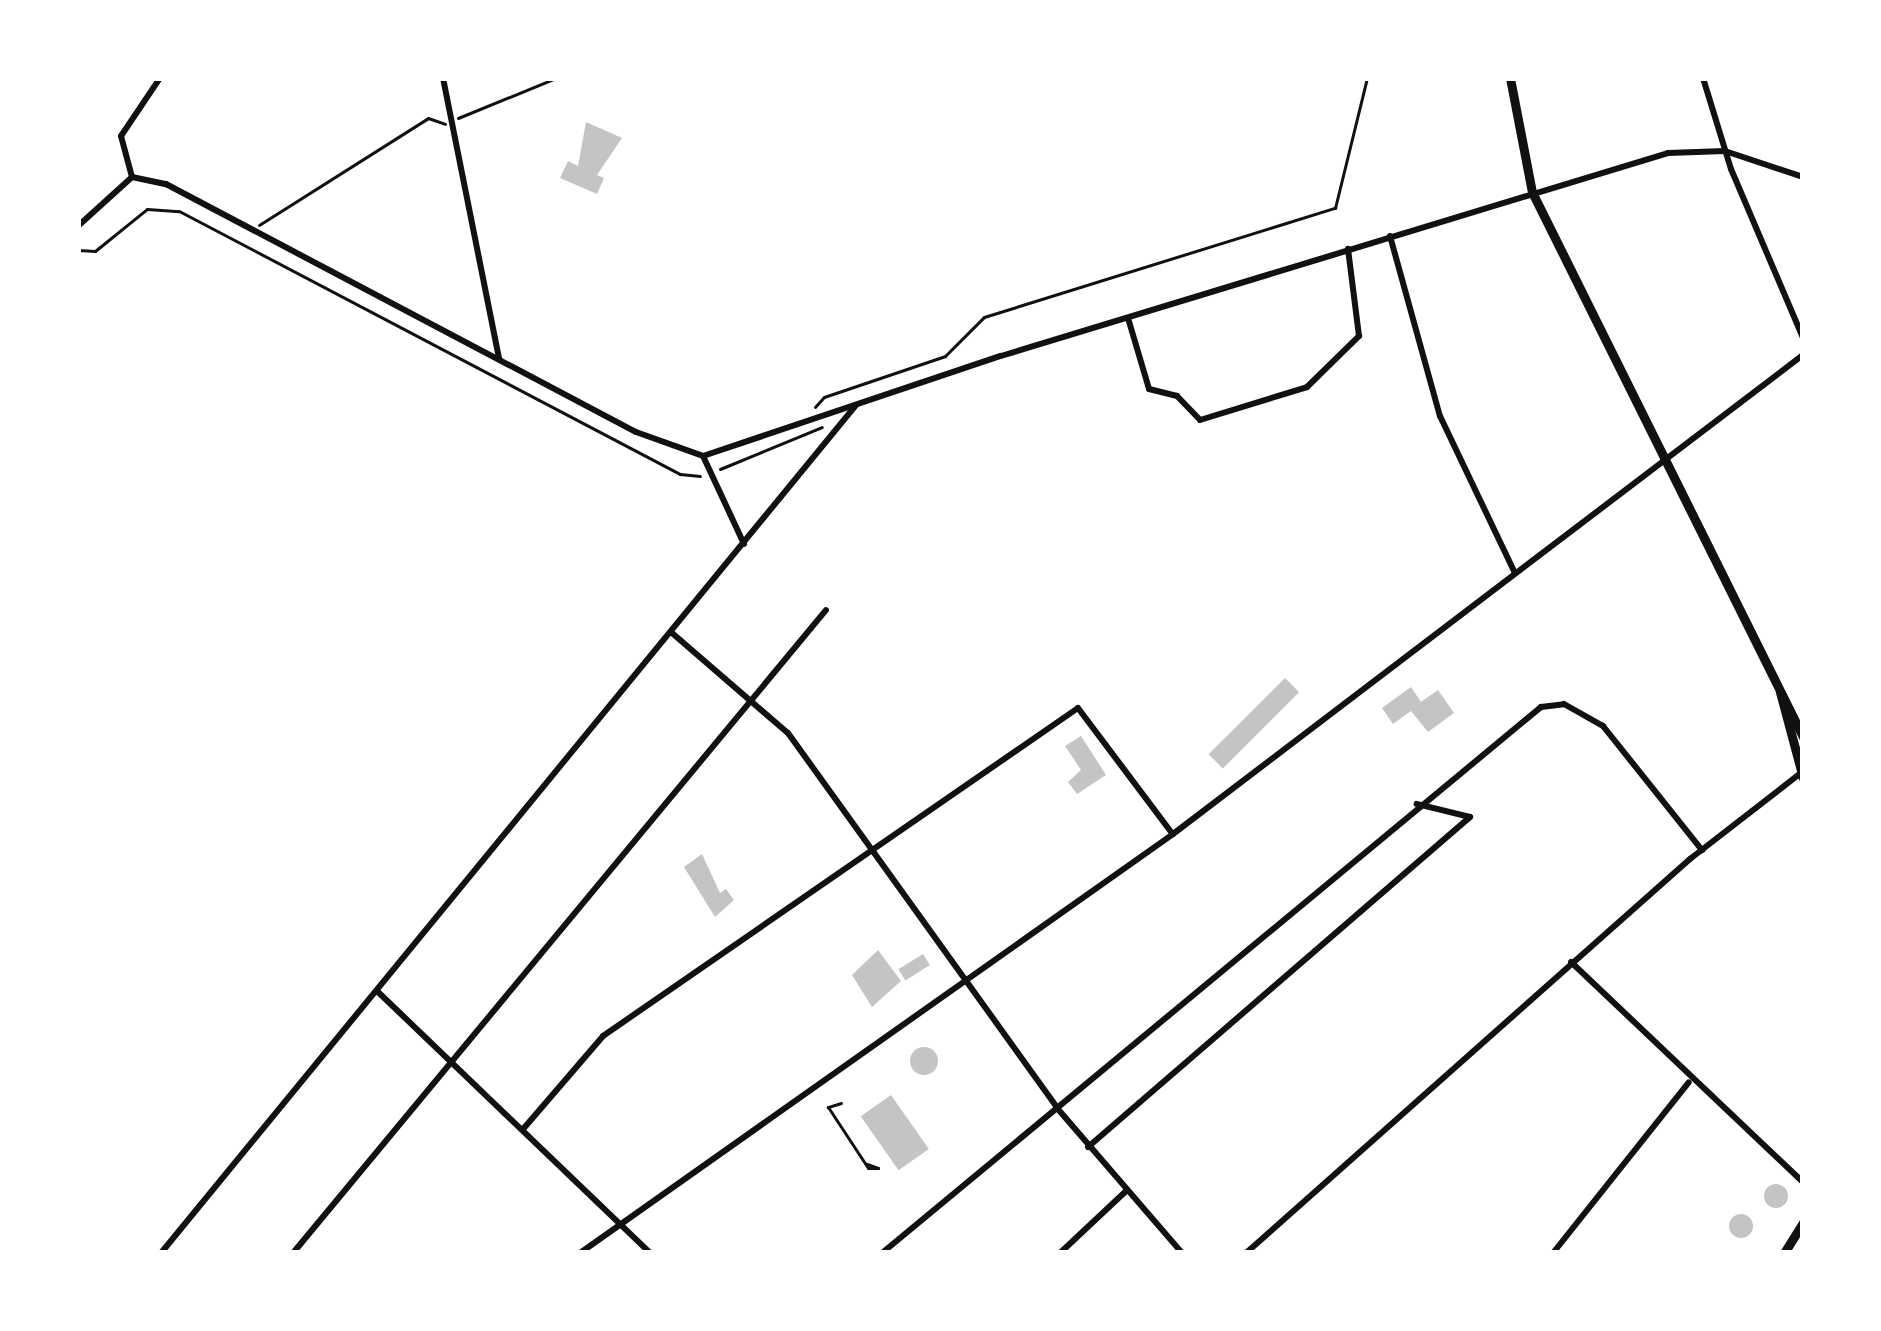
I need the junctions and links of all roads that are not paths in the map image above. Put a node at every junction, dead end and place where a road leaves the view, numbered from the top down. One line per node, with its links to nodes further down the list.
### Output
1 (160, 78): 6 (street)
2 (443, 78): 15 (street)
3 (1510, 78): 8 (main road)
4 (1703, 78): 5 (street)
5 (1725, 151): 7 (street); 8 (street); 13 (street)
6 (133, 177): 9 (street); 15 (street)
7 (1803, 177)
8 (1532, 192): 10 (street); 18 (main road)
9 (78, 226)
10 (1390, 236): 11 (street); 20 (street)
11 (1348, 249): 12 (street); 12 (street)
12 (1127, 316): 16 (street)
13 (1803, 338)
14 (1803, 356): 18 (street)
15 (499, 358): 17 (street)
16 (856, 405): 17 (street); 19 (street)
17 (703, 456): 19 (street)
18 (1664, 460): 20 (street); 23 (main road)
19 (745, 544): 22 (street)
20 (1515, 573): 28 (street)
21 (826, 610): 24 (street)
22 (672, 633): 24 (street); 33 (street)
23 (1780, 692): 25 (main road); 26 (main road)
24 (754, 699): 30 (street); 34 (street)
25 (1803, 737)
26 (1802, 776): 29 (street)
27 (1417, 804): 29 (street); 36 (street); 38 (street)
28 (1173, 834): 30 (street); 32 (street)
29 (1702, 850): 31 (street)
30 (872, 851): 32 (street); 37 (street)
31 (1571, 962): 35 (street); 50 (street)
32 (964, 979): 36 (street); 41 (street)
33 (376, 991): 34 (street); 43 (street)
34 (455, 1060): 37 (street); 44 (street)
35 (1689, 1082): 39 (street); 51 (street)
36 (1057, 1108): 38 (street); 47 (street)
37 (524, 1128): 41 (street)
38 (1088, 1147): 40 (street)
39 (1803, 1182)
40 (1126, 1191): 48 (street); 49 (street)
41 (617, 1221): 45 (street); 46 (street)
42 (1803, 1222): 52 (main road)
43 (161, 1253)
44 (293, 1253)
45 (580, 1253)
46 (650, 1253)
47 (881, 1253)
48 (1060, 1253)
49 (1182, 1253)
50 (1247, 1253)
51 (1553, 1253)
52 (1784, 1253)

